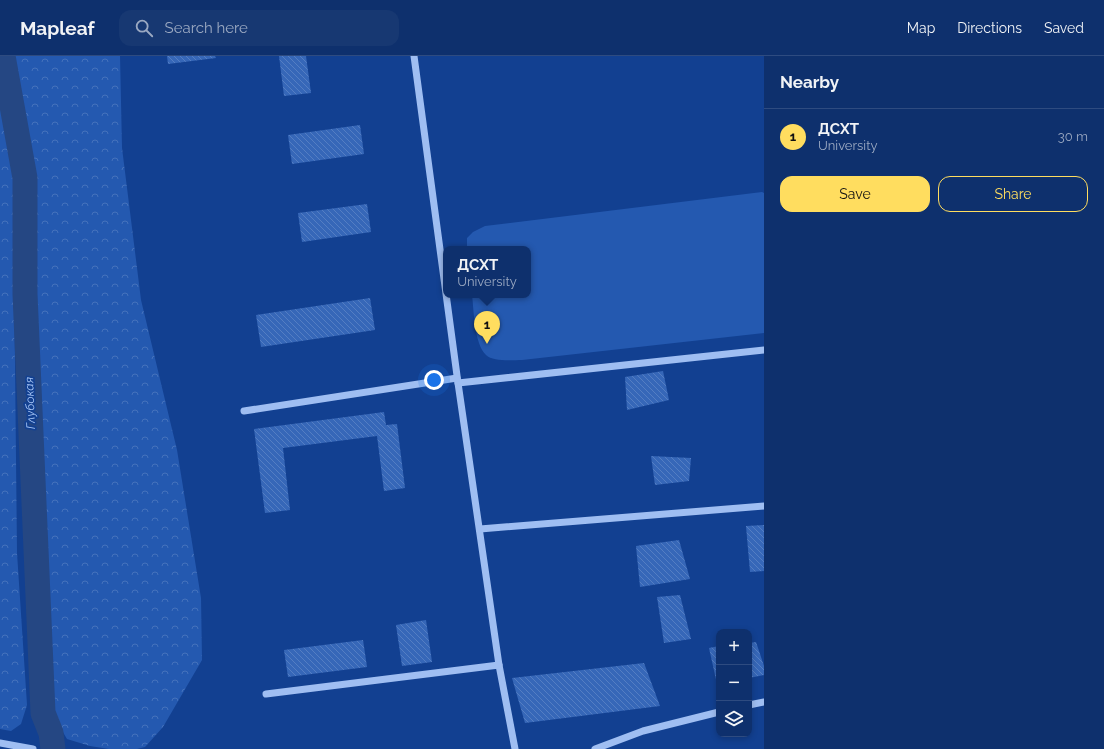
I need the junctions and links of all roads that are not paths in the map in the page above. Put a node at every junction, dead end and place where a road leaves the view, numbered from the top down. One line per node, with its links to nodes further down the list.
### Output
1 (414, 56): 2 (street)
2 (443, 275)
3 (446, 298): 5 (street)
4 (764, 350): 5 (street)
5 (457, 381): 6 (street); 8 (street)
6 (244, 411)
7 (764, 506): 8 (street)
8 (480, 528): 9 (street)
9 (499, 665): 10 (street); 16 (street)
10 (266, 694)
11 (764, 702): 12 (street)
12 (752, 704)
13 (716, 713): 17 (street)
14 (0, 743): 15 (street)
15 (32, 749)
16 (515, 749)
17 (595, 749)

